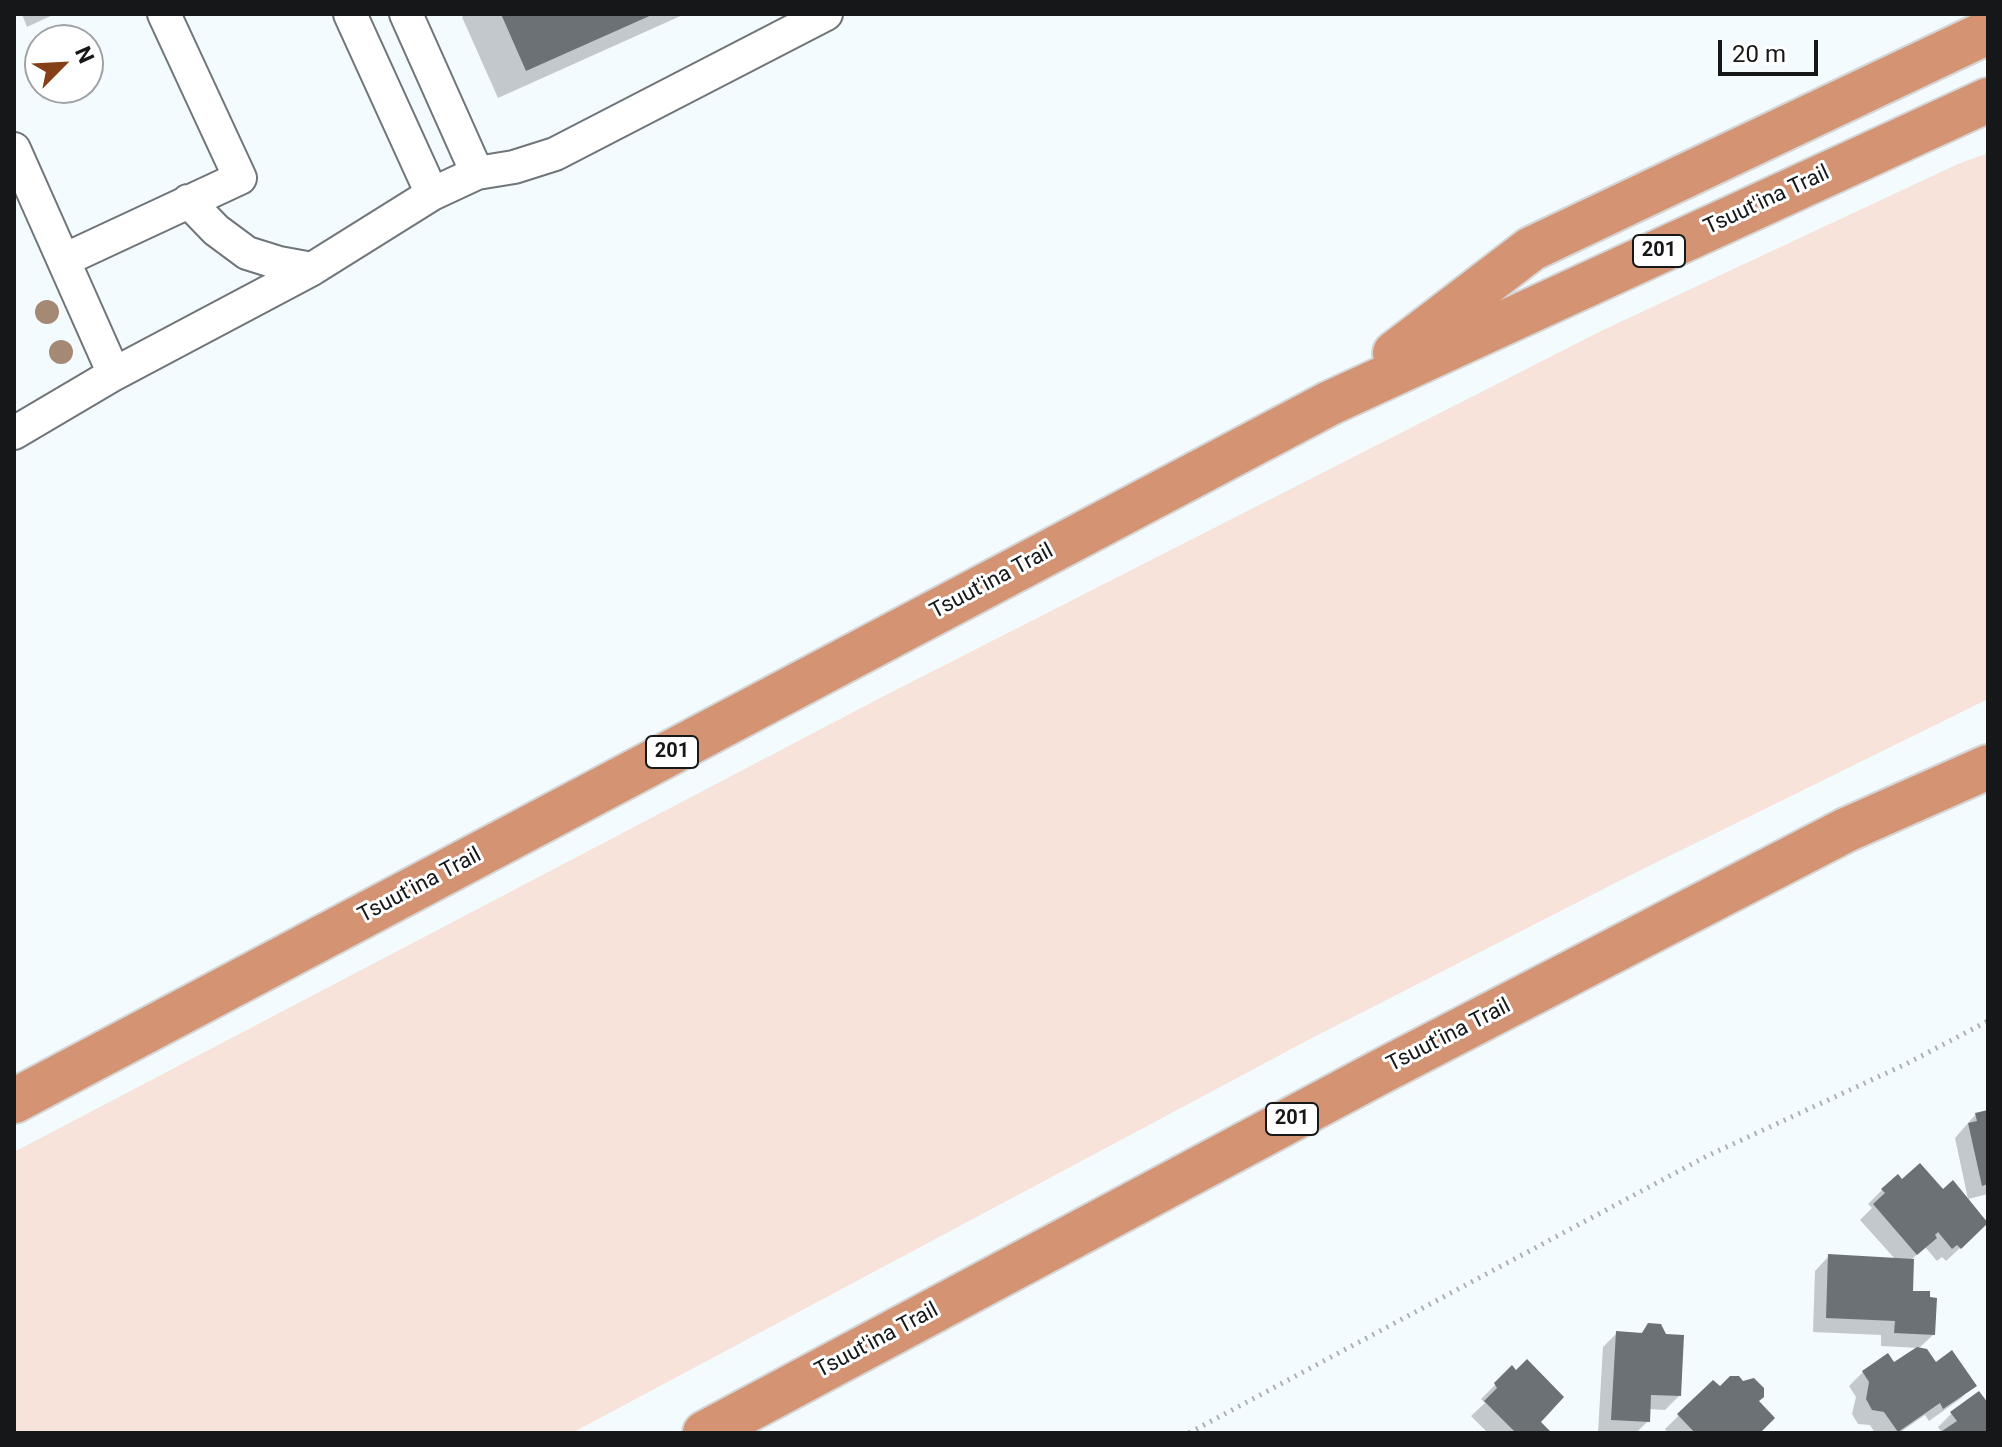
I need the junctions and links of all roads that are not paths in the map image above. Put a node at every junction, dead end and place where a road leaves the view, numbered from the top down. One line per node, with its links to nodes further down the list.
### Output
1 (164, 14): 10 (lane)
2 (350, 14): 9 (lane)
3 (406, 14): 8 (lane)
4 (826, 14): 8 (lane)
5 (1988, 32): 14 (highway)
6 (1988, 100): 14 (highway, Tsuut'ina Trail / 201)
7 (14, 149): 11 (lane)
8 (477, 173): 9 (lane)
9 (432, 194): 12 (lane)
10 (188, 201): 11 (lane); 12 (lane)
11 (64, 260): 13 (lane)
12 (312, 269): 13 (lane)
13 (114, 374): 15 (lane)
14 (1330, 403): 17 (highway, Tsuut'ina Trail / 201)
15 (14, 433)
16 (1988, 767): 18 (highway, Tsuut'ina Trail / 201)
17 (14, 1101)
18 (705, 1433)

